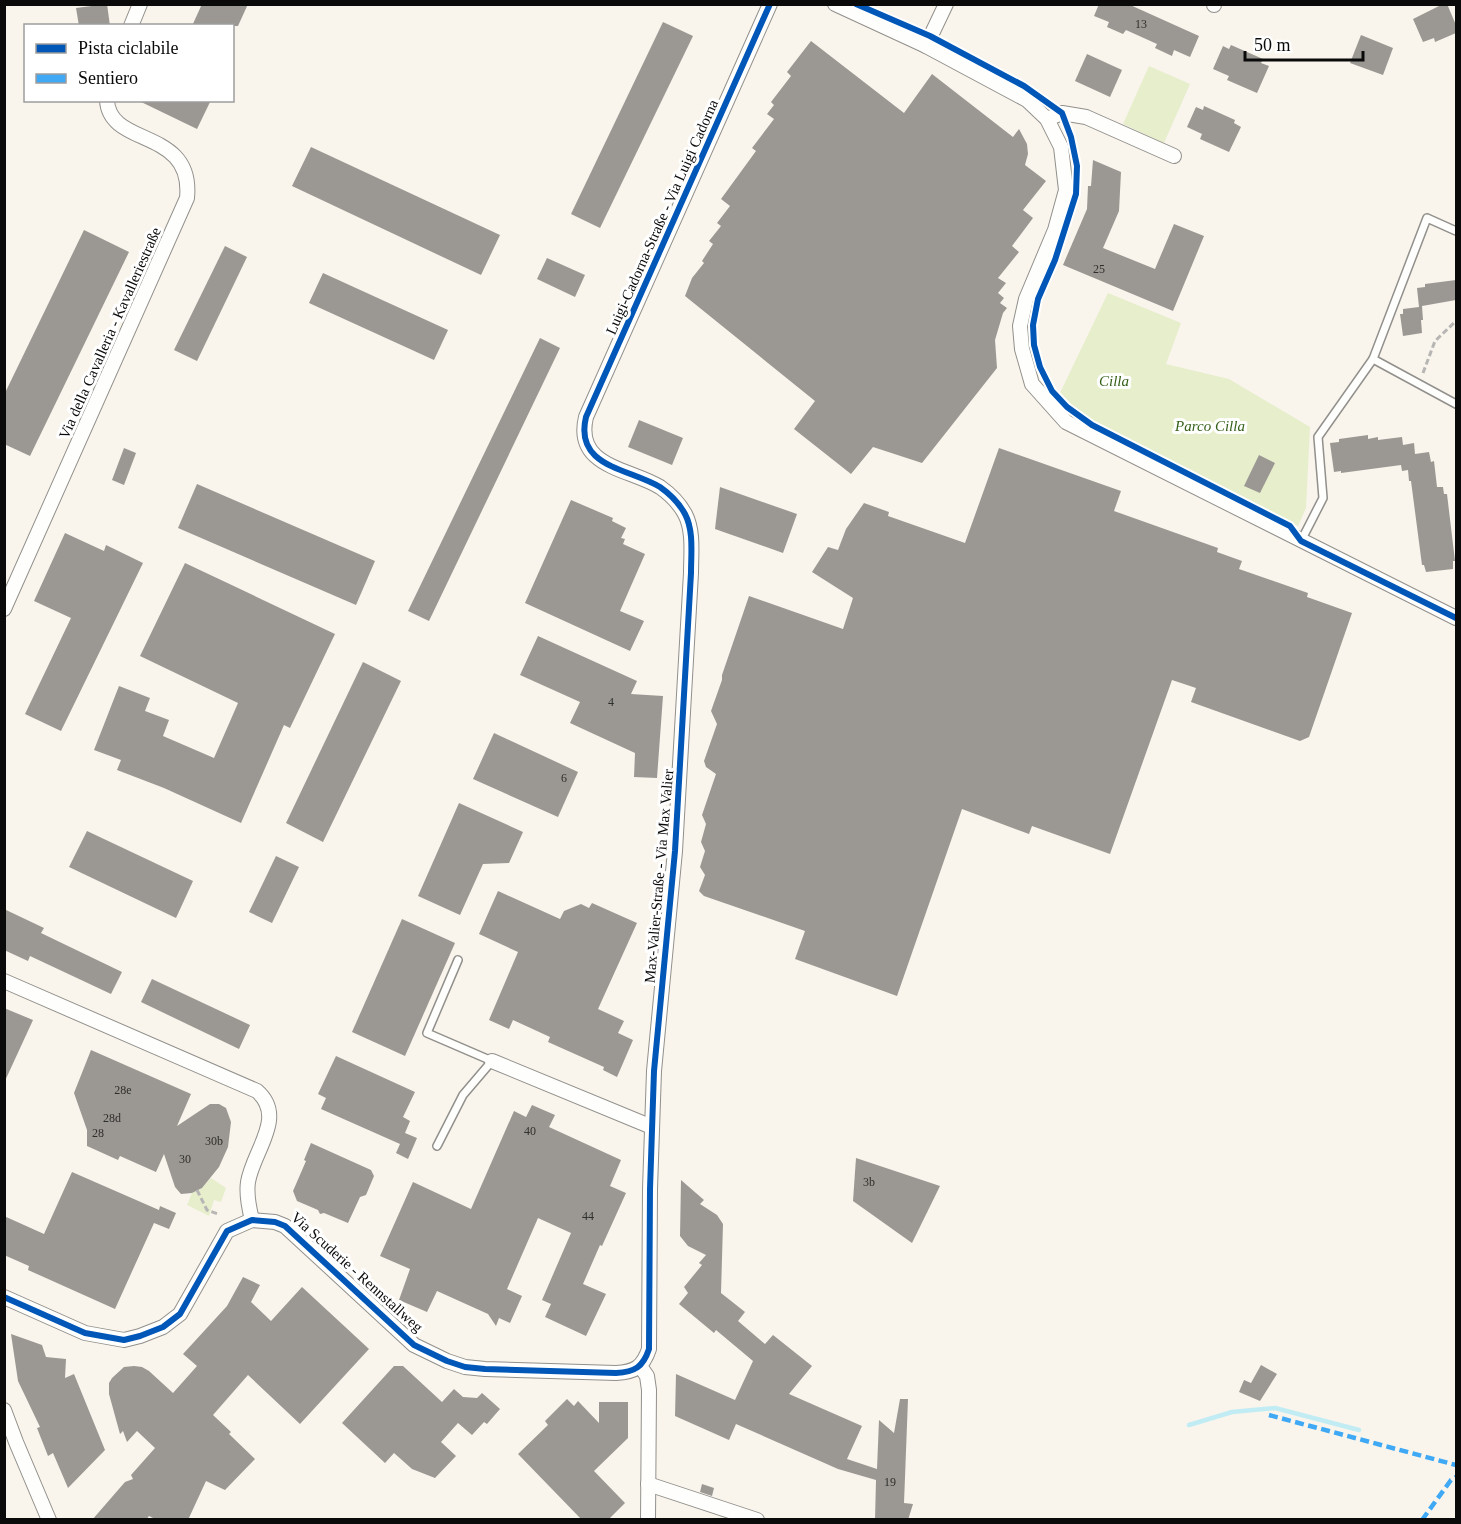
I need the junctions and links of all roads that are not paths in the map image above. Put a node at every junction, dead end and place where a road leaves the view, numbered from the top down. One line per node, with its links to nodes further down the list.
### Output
1 (141, 4): 5 (street)
2 (770, 4): 13 (street, Luigi-Cadorna-Straße - Via Luigi Cadorna)
3 (835, 4): 6 (street)
4 (946, 4): 6 (street)
5 (132, 24)
6 (926, 46): 8 (street)
7 (106, 102): 15 (street, Via della Cavalleria - Kavalleriestraße)
8 (1047, 119): 9 (street); 14 (street)
9 (1174, 156)
10 (1456, 231): 11 (lane)
11 (1373, 359): 12 (lane); 14 (lane)
12 (1456, 404)
13 (585, 441): 20 (street, Max-Valier-Straße - Via Max Valier)
14 (1301, 542): 16 (street)
15 (4, 609)
16 (1456, 618)
17 (458, 960): 19 (lane)
18 (4, 981): 22 (street)
19 (492, 1061): 20 (street); 21 (lane)
20 (652, 1127): 24 (street, Max-Valier-Straße - Via Max Valier)
21 (437, 1146)
22 (252, 1220): 23 (street); 24 (street, Via Scuderie - Rennstallweg)
23 (4, 1298)
24 (640, 1366): 26 (street)
25 (4, 1410): 27 (street)
26 (648, 1484): 28 (street); 29 (street)
27 (49, 1520)
28 (648, 1520)
29 (757, 1520)

